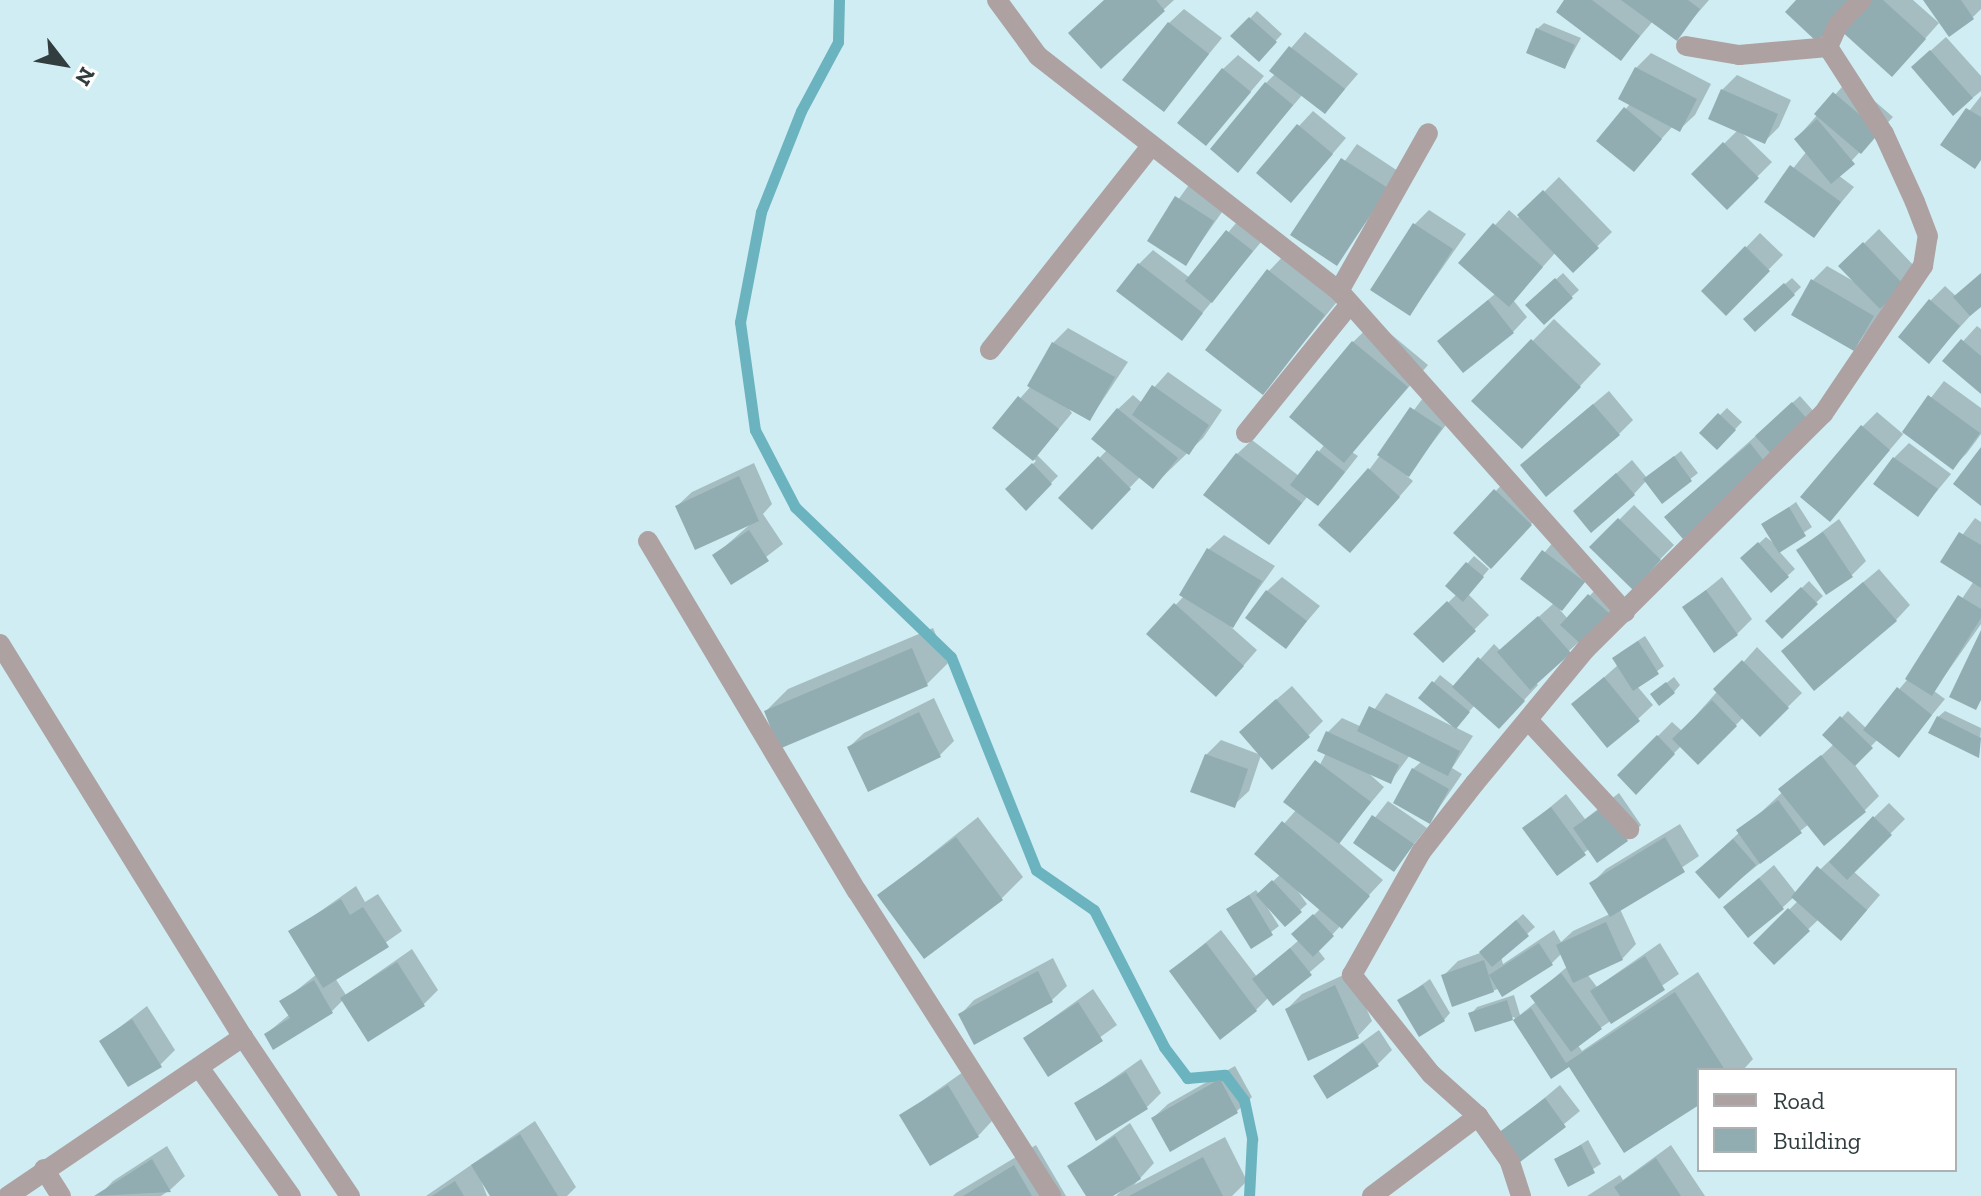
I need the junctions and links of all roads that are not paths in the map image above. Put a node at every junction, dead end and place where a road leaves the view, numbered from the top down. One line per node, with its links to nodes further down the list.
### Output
1 (997, 0): 6 (street)
2 (1861, 0): 4 (street)
3 (1686, 46): 4 (street)
4 (1828, 47): 11 (street)
5 (1428, 133): 7 (street)
6 (1151, 146): 7 (street); 8 (street)
7 (1344, 297): 9 (street); 11 (street)
8 (990, 350)
9 (1246, 433)
10 (648, 541): 23 (street)
11 (1625, 612): 13 (street)
12 (0, 644): 15 (street)
13 (1528, 720): 14 (street); 17 (street)
14 (1629, 829)
15 (243, 1037): 16 (street); 22 (street)
16 (201, 1070): 18 (street); 21 (street)
17 (1478, 1116): 24 (street); 25 (street)
18 (44, 1169): 19 (street); 20 (street)
19 (8, 1196)
20 (61, 1196)
21 (291, 1196)
22 (350, 1196)
23 (1051, 1196)
24 (1372, 1196)
25 (1521, 1196)

